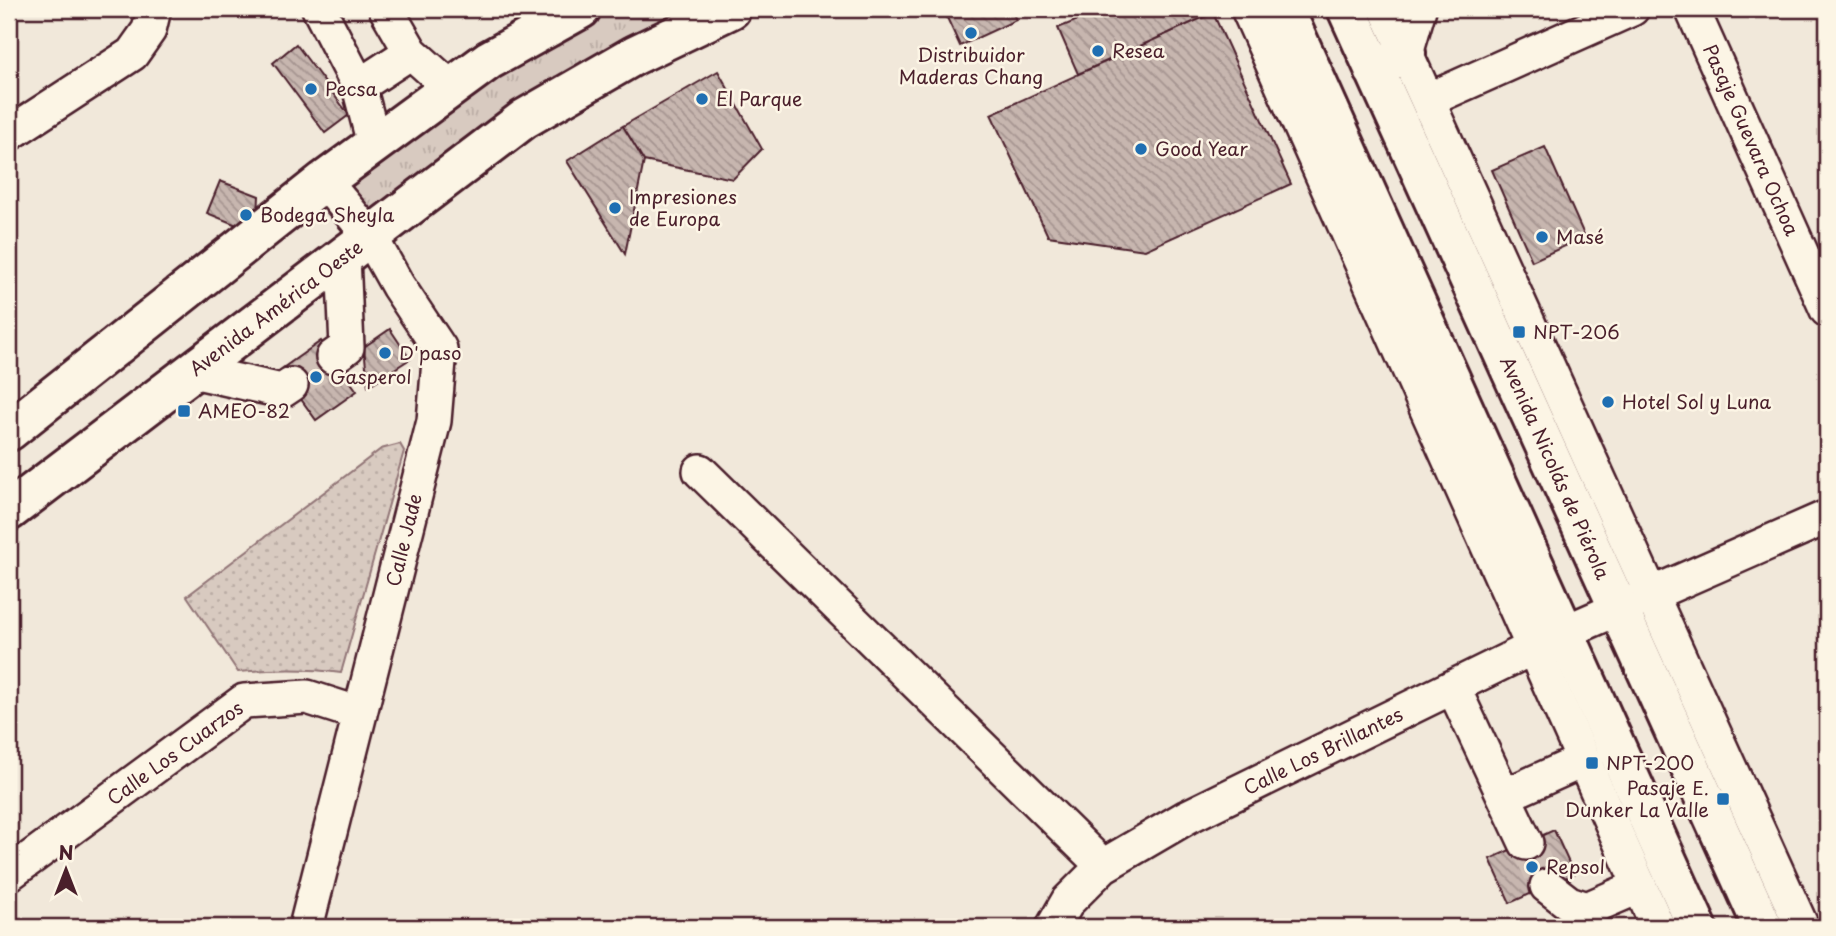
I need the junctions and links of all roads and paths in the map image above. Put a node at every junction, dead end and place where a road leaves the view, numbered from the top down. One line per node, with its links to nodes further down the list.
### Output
1 (154, 9): 17 (street)
2 (319, 9): 14 (street)
3 (386, 9): 12 (street)
4 (581, 9): 15 (main road)
5 (731, 9): 20 (main road, Avenida América Oeste)
6 (1347, 9): 13 (main road, Avenida Nicolás de Piérola)
7 (1386, 9): 13 (street, Avenida Nicolás de Piérola)
8 (1419, 9): 13 (street)
9 (1632, 9): 16 (street)
10 (1692, 9): 21 (street, Pasaje Guevara Ochoa)
11 (1271, 20): 30 (main road)
12 (411, 52): 14 (street); 15 (street)
13 (1390, 62): 16 (street, Avenida Nicolás de Piérola); 29 (main road, Avenida Nicolás de Piérola)
14 (359, 86): 18 (street)
15 (451, 88): 18 (main road)
16 (1427, 100): 29 (street, Avenida Nicolás de Piérola)
17 (9, 134)
18 (374, 144): 19 (main road)
19 (324, 181): 20 (street, Calle Jade); 25 (main road)
20 (357, 247): 22 (street); 23 (main road, Avenida América Oeste); 32 (street, Calle Jade)
21 (1827, 310)
22 (332, 357)
23 (192, 371): 24 (street); 27 (main road, Avenida América Oeste)
24 (291, 385)
25 (9, 431)
26 (700, 471): 36 (street)
27 (9, 511)
28 (1827, 517): 29 (street)
29 (1635, 601): 30 (street, Calle Los Brillantes); 44 (main road, Avenida Nicolás de Piérola); 45 (street, Avenida Nicolás de Piérola)
30 (1549, 640): 31 (street, Calle Los Brillantes); 33 (street); 43 (main road)
31 (1453, 687): 34 (street); 36 (street, Calle Los Brillantes)
32 (360, 714): 37 (street, Calle Los Cuarzos); 40 (street, Calle Jade)
33 (1584, 760): 34 (street); 39 (street)
34 (1504, 796): 35 (street)
35 (1526, 843)
36 (1103, 866): 41 (street, Calle Los Brillantes)
37 (9, 874)
38 (1547, 886): 39 (street)
39 (1640, 886): 42 (street)
40 (306, 927)
41 (1053, 927)
42 (1658, 927)
43 (1698, 927)
44 (1763, 927)
45 (1802, 927)

